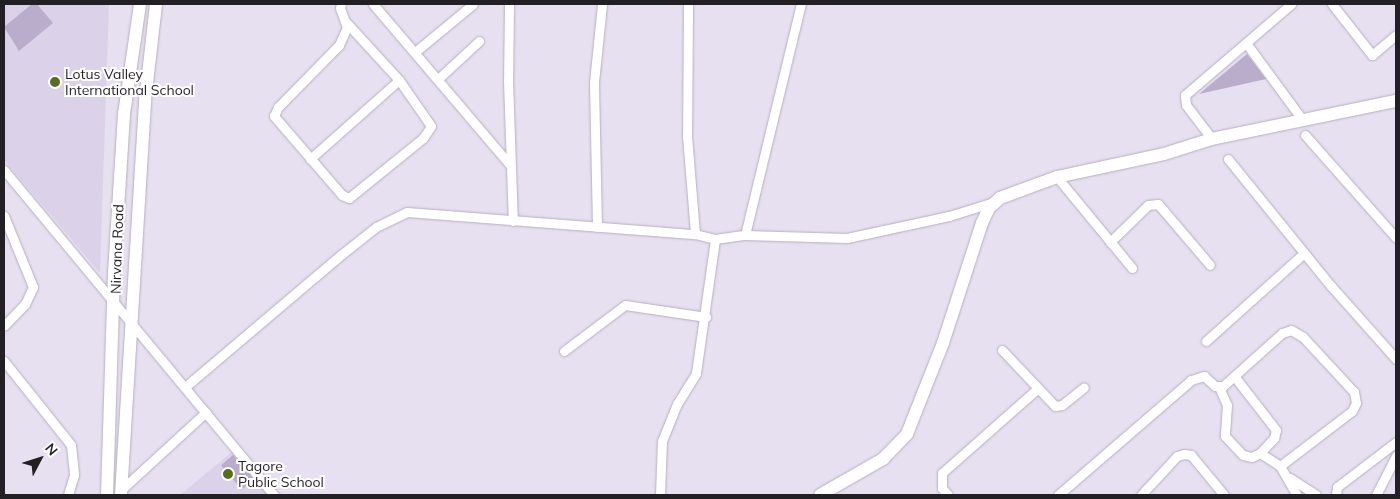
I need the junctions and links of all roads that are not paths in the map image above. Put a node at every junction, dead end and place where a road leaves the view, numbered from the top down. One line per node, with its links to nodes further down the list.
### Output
1 (140, 4): 40 (main road, Nirvana Road)
2 (156, 4): 42 (main road, Nirvana Road)
3 (341, 4): 12 (street)
4 (373, 4): 16 (street)
5 (473, 4): 16 (street)
6 (509, 4): 25 (street)
7 (602, 4): 31 (street)
8 (688, 4): 32 (street)
9 (801, 4): 33 (street)
10 (1292, 4): 15 (street)
11 (1332, 4): 13 (street)
12 (345, 21): 18 (street); 23 (street)
13 (1396, 35)
14 (479, 41): 17 (street)
15 (1246, 43): 20 (street); 22 (street)
16 (415, 52): 17 (street)
17 (438, 79): 25 (street)
18 (398, 80): 23 (street); 23 (street)
19 (1396, 101): 20 (main road)
20 (1301, 118): 22 (main road)
21 (1305, 135): 34 (street)
22 (1212, 139): 27 (main road)
23 (310, 159)
24 (1228, 159): 37 (street)
25 (510, 165): 30 (street)
26 (4, 170): 40 (street)
27 (1058, 177): 28 (main road); 36 (street)
28 (994, 202): 33 (street); 66 (main road)
29 (4, 216): 43 (street)
30 (513, 221): 31 (street); 50 (street)
31 (597, 227): 32 (street)
32 (694, 234): 35 (street)
33 (745, 235): 35 (street)
34 (1396, 238)
35 (714, 239): 41 (street)
36 (1110, 242): 38 (street); 39 (street)
37 (1304, 253): 44 (street); 47 (street)
38 (1210, 265)
39 (1132, 268)
40 (115, 300): 42 (street); 63 (main road, Nirvana Road)
41 (706, 317): 46 (street); 65 (street)
42 (132, 321): 50 (street); 61 (main road, Nirvana Road)
43 (4, 326)
44 (1206, 341)
45 (1002, 350): 53 (street)
46 (564, 351)
47 (1396, 358)
48 (4, 361): 62 (street)
49 (1234, 376): 52 (street); 56 (street); 58 (street)
50 (185, 387): 54 (street)
51 (1084, 387): 53 (street)
52 (1219, 387): 56 (street); 68 (street)
53 (1037, 389): 67 (street)
54 (206, 412): 61 (street); 64 (street)
55 (1396, 442): 73 (street)
56 (1260, 453): 58 (street)
57 (1396, 456): 74 (street)
58 (1280, 466): 59 (street)
59 (1290, 478): 60 (street); 71 (street)
60 (1306, 487): 71 (street); 72 (street)
61 (121, 493)
62 (68, 495)
63 (107, 495)
64 (274, 495)
65 (660, 495)
66 (820, 495)
67 (948, 495)
68 (1058, 495)
69 (1141, 495): 70 (street)
70 (1224, 495)
71 (1298, 495)
72 (1316, 495)
73 (1336, 495)
74 (1376, 495)

